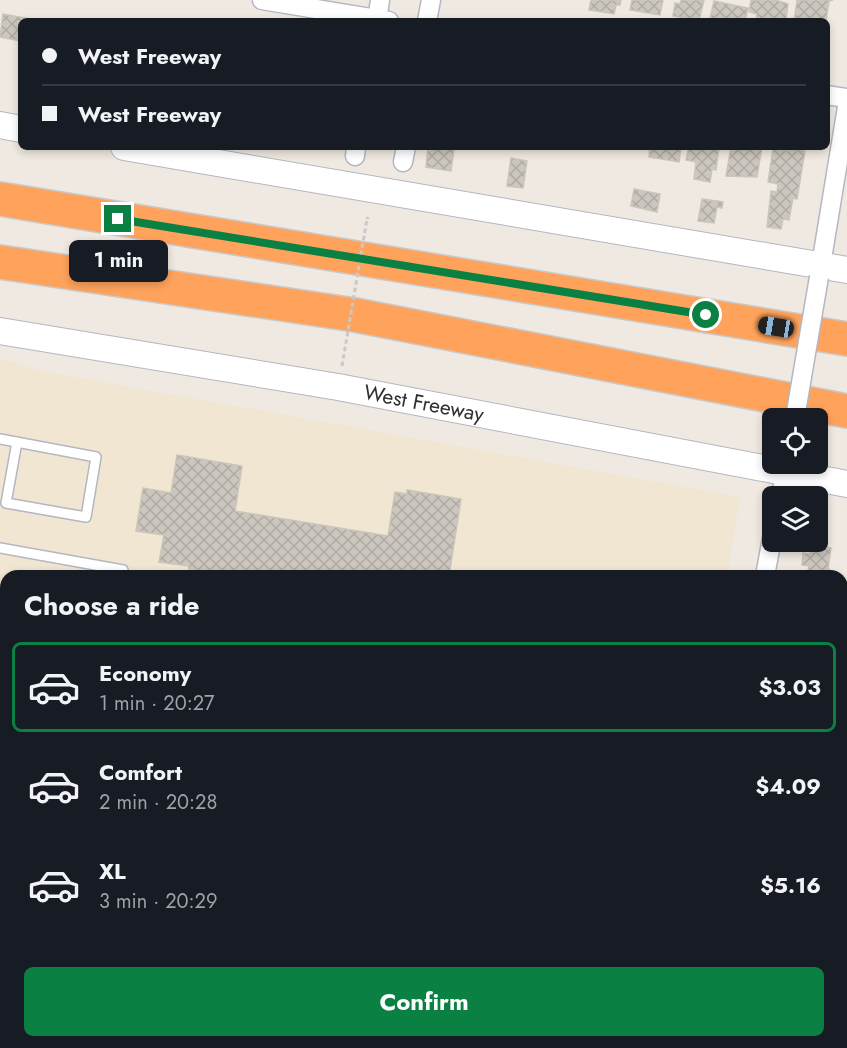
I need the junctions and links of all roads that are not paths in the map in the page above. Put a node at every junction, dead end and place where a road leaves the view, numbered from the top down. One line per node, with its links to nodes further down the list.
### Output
1 (262, 0): 4 (street)
2 (380, 0): 5 (street)
3 (431, 0): 6 (street)
4 (369, 18)
5 (381, 18)
6 (428, 18)
7 (830, 96): 8 (street)
8 (847, 98)
9 (847, 107): 16 (street)
10 (0, 125): 11 (main road)
11 (18, 128)
12 (141, 150): 16 (main road)
13 (0, 199): 18 (highway)
14 (0, 262): 20 (highway)
15 (847, 270): 16 (main road)
16 (820, 271): 19 (street, bridge)
17 (0, 331): 23 (main road, West Freeway)
18 (847, 339)
19 (797, 408)
20 (847, 411)
21 (0, 439): 22 (lane)
22 (16, 442): 22 (lane)
23 (762, 463)
24 (812, 474): 25 (main road, West Freeway)
25 (847, 484)
26 (0, 548): 28 (lane)
27 (769, 552): 29 (street)
28 (123, 570)
29 (766, 570)

